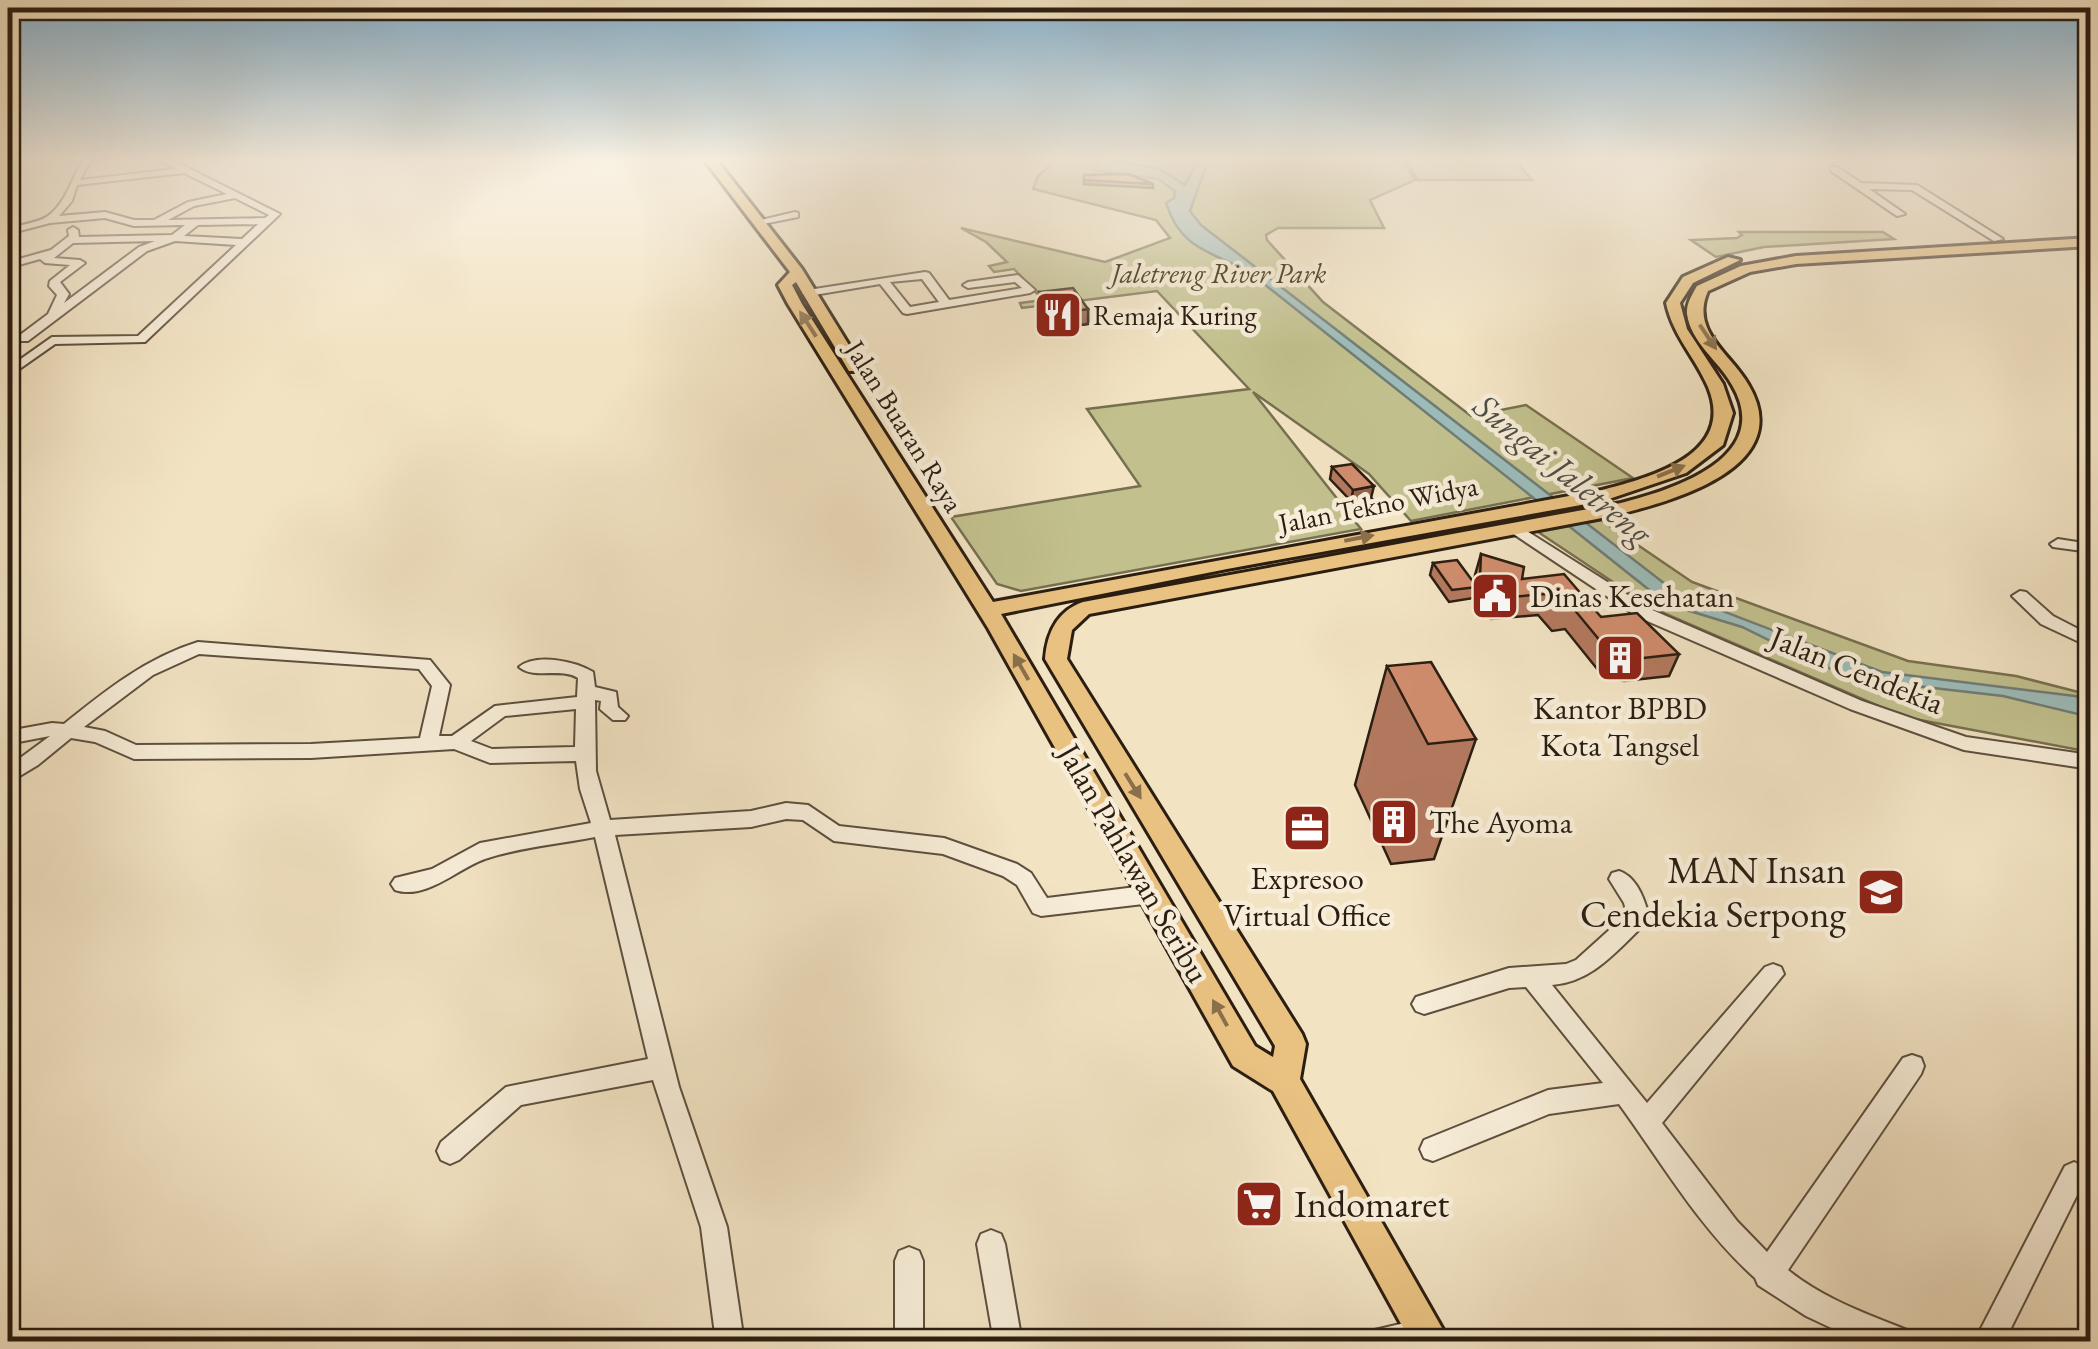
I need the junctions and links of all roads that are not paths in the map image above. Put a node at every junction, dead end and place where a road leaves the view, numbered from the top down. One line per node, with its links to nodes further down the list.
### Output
1 (46, 221): 10 (street)
2 (76, 221): 14 (street)
3 (126, 221): 4 (street)
4 (158, 221): 8 (street)
5 (268, 221): 8 (street); 15 (street)
6 (764, 221): 9 (street)
7 (1969, 221): 13 (street)
8 (196, 222): 11 (street)
9 (758, 222): 19 (main road, Jalan Buaran Raya)
10 (8, 230)
11 (174, 238): 14 (street); 15 (street); 24 (street)
12 (2090, 238): 13 (main road, Jalan Tekno Widya); 16 (main road, Jalan Tekno Widya)
13 (1998, 239): 16 (main road, Jalan Tekno Widya)
14 (71, 240): 17 (street)
15 (244, 242): 27 (street)
16 (1866, 251): 29 (main road, Jalan Tekno Widya, one-way to 16); 29 (main road, Jalan Tekno Widya, one-way to 29)
17 (55, 252): 18 (street); 24 (street)
18 (8, 266)
19 (797, 272): 22 (main road, Jalan Buaran Raya); 30 (main road, Jalan Buaran Raya, one-way to 19)
20 (884, 280): 22 (street); 23 (street); 23 (street)
21 (968, 284): 23 (street)
22 (808, 293): 30 (main road, Jalan Buaran Raya)
23 (947, 304)
24 (59, 314): 26 (street)
25 (8, 338): 26 (street)
26 (24, 338): 27 (street)
27 (52, 341): 28 (street)
28 (8, 373)
29 (1520, 521): 33 (main road, Jalan Tekno Widya, one-way to 29); 37 (main road, Jalan Tekno Widya); 46 (street, Jalan Cendekia)
30 (952, 540): 33 (main road, Jalan Buaran Raya); 35 (main road, Jalan Buaran Raya)
31 (2058, 544): 32 (street)
32 (2090, 548)
33 (1054, 596): 35 (main road, Jalan Tekno Widya)
34 (2020, 596): 36 (street)
35 (994, 619): 51 (main road, Jalan Pahlawan Seribu, one-way to 35)
36 (2090, 642)
37 (1056, 659): 57 (main road, Jalan Pahlawan Seribu, one-way to 57)
38 (528, 667): 39 (street)
39 (585, 698): 40 (street); 44 (street); 45 (street)
40 (619, 716)
41 (69, 730): 42 (street); 43 (street); 43 (street); 47 (street)
42 (8, 738)
43 (428, 742): 44 (street)
44 (456, 742): 45 (street)
45 (582, 754): 48 (street)
46 (2090, 762)
47 (8, 776)
48 (603, 828): 50 (street); 51 (street); 56 (street)
49 (1619, 879): 53 (street)
50 (402, 884)
51 (1152, 894): 57 (main road, Jalan Pahlawan Seribu, one-way to 51)
52 (1773, 974): 59 (street)
53 (1531, 976): 54 (street); 58 (street)
54 (1424, 1004)
55 (1912, 1066): 65 (street)
56 (663, 1068): 61 (street); 67 (street)
57 (1284, 1081): 66 (main road, Jalan Pahlawan Seribu)
58 (1624, 1092): 59 (street); 60 (street)
59 (1647, 1122): 65 (street)
60 (1433, 1150)
61 (450, 1151)
62 (2074, 1175): 72 (street)
63 (991, 1244): 69 (street)
64 (908, 1261): 68 (street)
65 (1768, 1275): 71 (street)
66 (1429, 1337): 70 (street)
67 (730, 1342)
68 (909, 1342)
69 (1008, 1342)
70 (1376, 1342)
71 (1902, 1342)
72 (1988, 1342)

